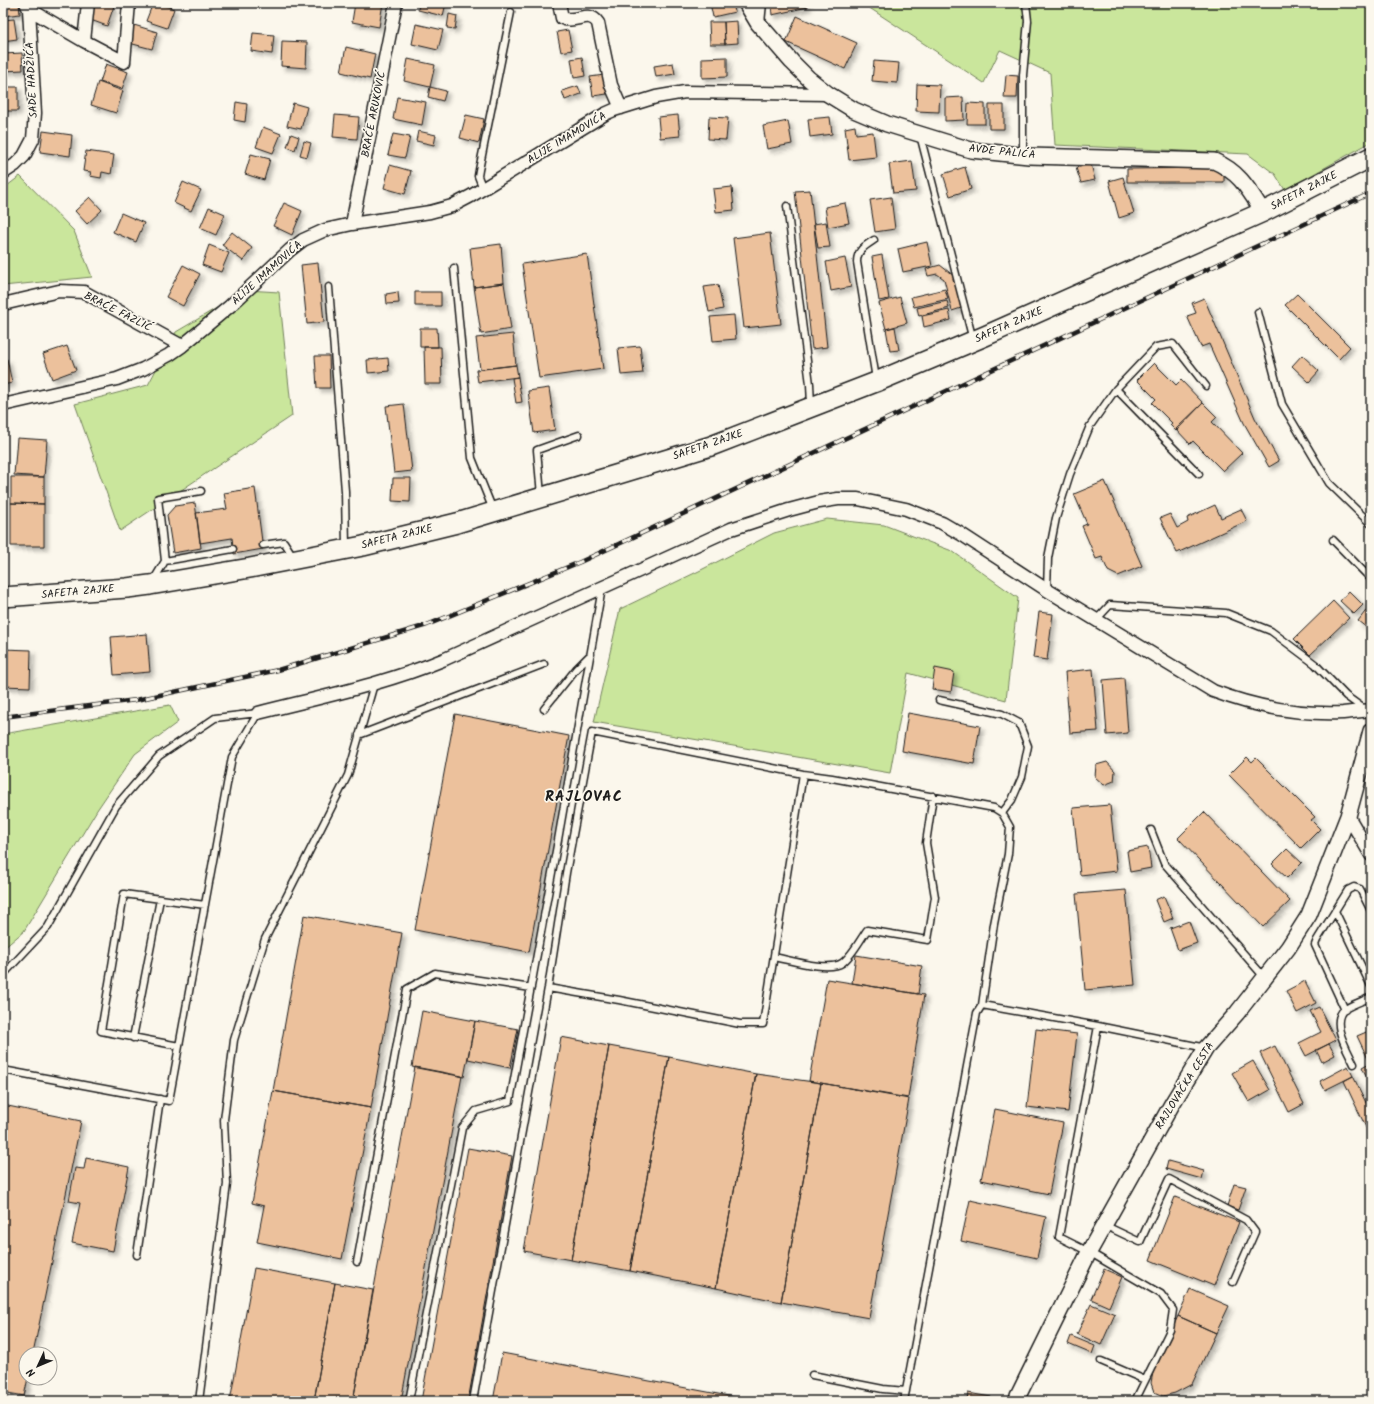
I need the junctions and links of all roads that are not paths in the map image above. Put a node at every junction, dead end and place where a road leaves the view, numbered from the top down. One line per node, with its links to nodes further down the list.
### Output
1 (88, 3): 11 (street)
2 (130, 3): 11 (street)
3 (396, 3): 21 (street, BRAĆE ARUKOVIĆ)
4 (559, 3): 13 (street)
5 (746, 3): 10 (street, AVDE PALIĆA)
6 (760, 3): 10 (street)
7 (1026, 3): 15 (lane)
8 (27, 6): 11 (street); 17 (street, SADE HADŽIĆA)
9 (511, 12): 18 (lane)
10 (758, 23): 12 (street, AVDE PALIĆA)
11 (84, 41)
12 (828, 94): 13 (street, ALIJE IMAMOVIĆA); 14 (street, AVDE PALIĆA)
13 (621, 108): 18 (street, ALIJE IMAMOVIĆA)
14 (920, 135): 15 (street, AVDE PALIĆA); 27 (lane)
15 (1023, 155): 20 (street, AVDE PALIĆA)
16 (1371, 157): 20 (main road, SAFETA ZAJKE)
17 (3, 173)
18 (482, 189): 21 (street, ALIJE IMAMOVIĆA)
19 (787, 206): 33 (lane)
20 (1263, 212): 27 (main road, SAFETA ZAJKE)
21 (352, 224): 28 (street, ALIJE IMAMOVIĆA)
22 (874, 240): 29 (lane)
23 (454, 268): 38 (lane)
24 (329, 287): 43 (lane)
25 (3, 304): 28 (street, BRAĆE FAZLIĆ)
26 (1258, 312): 39 (lane)
27 (973, 341): 29 (main road, SAFETA ZAJKE)
28 (182, 346): 32 (street, ALIJE IMAMOVIĆA)
29 (876, 382): 33 (main road, SAFETA ZAJKE)
30 (1206, 386): 31 (lane)
31 (1116, 389): 35 (lane); 49 (lane)
32 (3, 405)
33 (812, 408): 37 (main road, SAFETA ZAJKE)
34 (579, 435): 37 (lane)
35 (1200, 474)
36 (201, 491): 45 (lane)
37 (542, 497): 38 (main road, SAFETA ZAJKE)
38 (494, 512): 43 (main road, SAFETA ZAJKE)
39 (1371, 524)
40 (1333, 540): 46 (lane)
41 (263, 545): 44 (lane)
42 (233, 549): 45 (lane)
43 (346, 549): 44 (main road, SAFETA ZAJKE)
44 (295, 559): 47 (main road, SAFETA ZAJKE)
45 (165, 561): 47 (lane)
46 (1371, 579)
47 (150, 585): 50 (main road, SAFETA ZAJKE)
48 (602, 588): 49 (street); 52 (lane); 54 (street)
49 (1047, 590): 51 (street)
50 (3, 597)
51 (1096, 620): 57 (street); 57 (lane)
52 (591, 654): 56 (lane); 75 (lane)
53 (544, 664): 60 (lane)
54 (374, 684): 58 (street); 60 (lane)
55 (939, 700): 63 (lane)
56 (544, 709)
57 (1368, 710)
58 (258, 713): 68 (lane); 72 (lane)
59 (1371, 731): 64 (street, RAJLOVAČKA CESTA)
60 (359, 735): 96 (lane)
61 (803, 774): 62 (lane); 71 (lane); 76 (lane)
62 (933, 796): 63 (lane); 71 (lane)
63 (1002, 812): 78 (lane)
64 (1348, 816): 66 (street); 73 (street, RAJLOVAČKA CESTA)
65 (1151, 830): 73 (lane)
66 (1371, 855)
67 (160, 899): 68 (lane); 81 (lane); 81 (lane)
68 (205, 905): 82 (lane)
69 (1371, 911): 70 (lane)
70 (1335, 912): 74 (lane); 79 (lane)
71 (774, 957): 76 (lane)
72 (3, 975)
73 (1264, 978): 83 (street, RAJLOVAČKA CESTA)
74 (1371, 986)
75 (531, 988): 90 (lane); 97 (lane)
76 (548, 988): 98 (lane)
77 (1371, 997): 79 (lane)
78 (982, 1005): 80 (lane); 95 (lane)
79 (1345, 1010): 84 (lane)
80 (1098, 1026): 83 (lane); 88 (lane)
81 (133, 1038): 82 (lane)
82 (179, 1046): 86 (lane)
83 (1206, 1048): 87 (street, RAJLOVAČKA CESTA)
84 (1354, 1064)
85 (3, 1070): 86 (lane)
86 (160, 1099): 89 (lane)
87 (1104, 1225): 88 (street, RAJLOVAČKA CESTA); 91 (lane)
88 (1089, 1252): 94 (lane); 100 (street, RAJLOVAČKA CESTA)
89 (137, 1255)
90 (357, 1262)
91 (1233, 1282)
92 (1101, 1361): 94 (lane)
93 (812, 1375): 95 (lane)
94 (1145, 1380): 101 (lane)
95 (906, 1391): 99 (lane)
96 (199, 1401)
97 (410, 1401)
98 (473, 1401)
99 (904, 1401)
100 (1016, 1401)
101 (1135, 1401)

